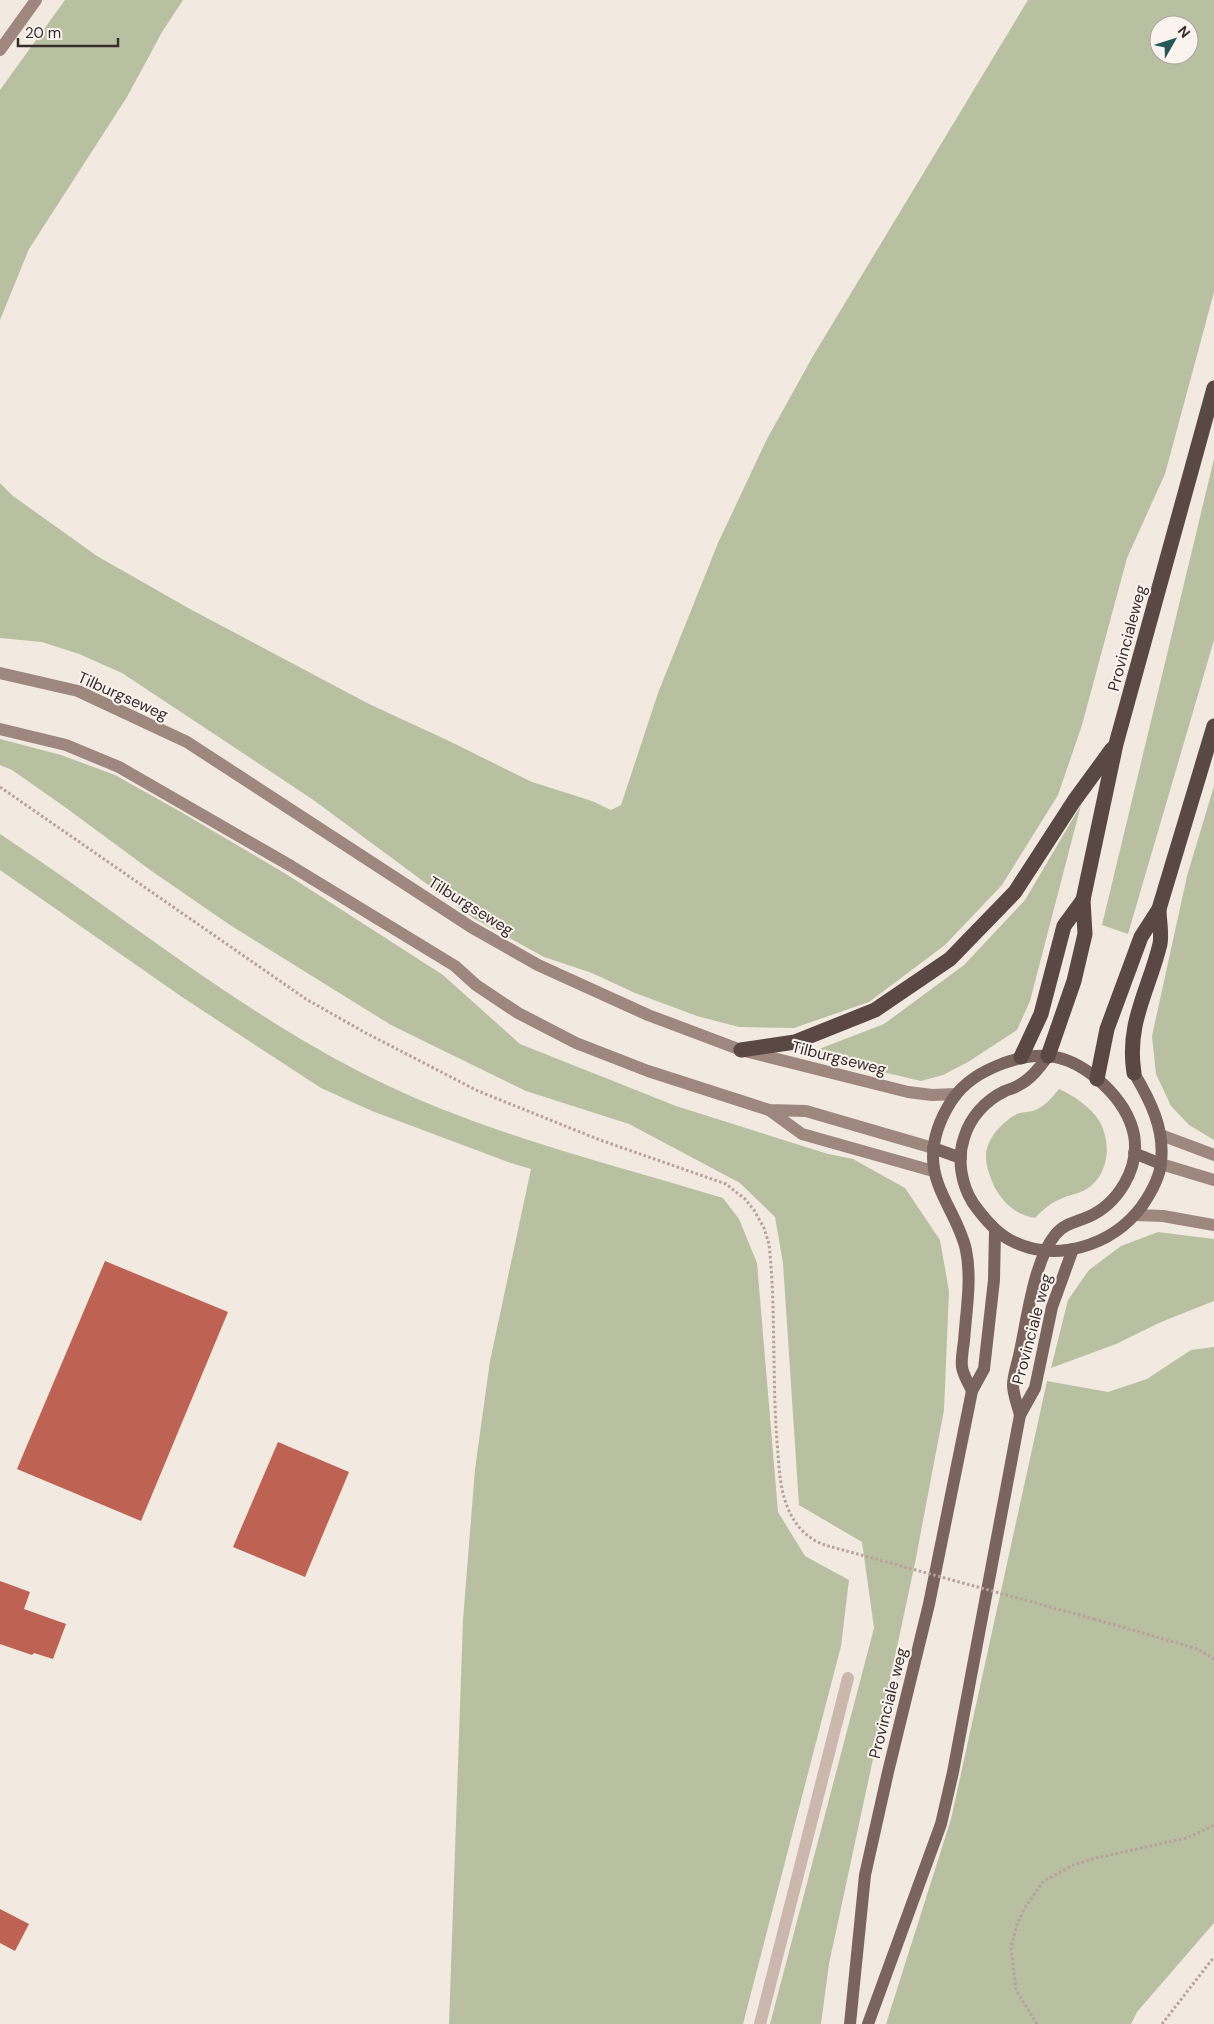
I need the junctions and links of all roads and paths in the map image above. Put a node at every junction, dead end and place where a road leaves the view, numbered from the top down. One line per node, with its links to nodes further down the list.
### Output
1 (36, 0): 2 (street)
2 (0, 50)
3 (1214, 388): 7 (highway, Provincialeweg)
4 (0, 673): 11 (street, Tilburgseweg)
5 (1214, 726): 10 (highway)
6 (0, 729): 17 (street)
7 (1116, 744): 9 (highway, Provincialeweg); 11 (highway)
8 (0, 787): 33 (path, bridge)
9 (1082, 900): 12 (highway, Provincialeweg); 13 (highway, Provincialeweg)
10 (1159, 909): 14 (highway); 15 (highway)
11 (740, 1050): 16 (street, Tilburgseweg)
12 (1048, 1056): 13 (main road); 15 (main road); 22 (main road)
13 (1021, 1057): 16 (main road)
14 (1134, 1073): 18 (main road)
15 (1097, 1079): 20 (main road)
16 (956, 1094): 19 (main road)
17 (768, 1110): 19 (street); 24 (street)
18 (1161, 1135): 21 (street); 23 (main road)
19 (933, 1148): 22 (main road); 24 (main road)
20 (1134, 1153): 23 (main road); 30 (main road)
21 (1214, 1155)
22 (961, 1158): 28 (main road)
23 (1161, 1164): 25 (street); 26 (main road)
24 (934, 1171): 31 (main road)
25 (1214, 1180)
26 (1135, 1215): 27 (street); 29 (main road)
27 (1214, 1225)
28 (995, 1230): 30 (main road); 31 (main road, Provinciale weg)
29 (1073, 1249): 30 (main road); 32 (main road, Provinciale weg)
30 (1046, 1251): 32 (main road, Provinciale weg)
31 (972, 1391): 38 (main road, Provinciale weg)
32 (1020, 1415): 39 (main road, Provinciale weg)
33 (1214, 1659)
34 (848, 1678): 37 (lane)
35 (1214, 1825): 40 (path)
36 (1214, 1957): 41 (path)
37 (760, 2024)
38 (850, 2024)
39 (868, 2024)
40 (1037, 2024)
41 (1162, 2024)

